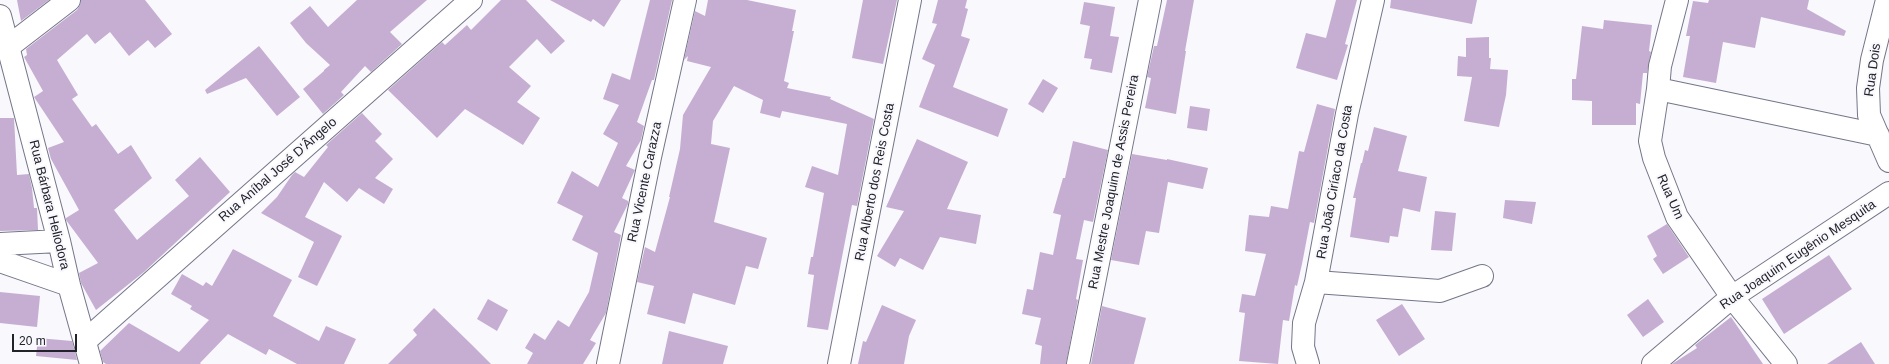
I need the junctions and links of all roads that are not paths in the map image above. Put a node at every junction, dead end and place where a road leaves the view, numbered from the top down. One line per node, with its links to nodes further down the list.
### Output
1 (69, 0): 10 (street)
2 (471, 0): 22 (street, Rua Aníbal José D'Ângelo)
3 (685, 0): 24 (street, Rua Vicente Carazza)
4 (910, 0): 25 (street, Rua Alberto dos Reis Costa)
5 (1150, 0): 26 (street, Rua Mestre Joaquim de Assis Pereira)
6 (1373, 0): 19 (street, Rua João Ciríaco da Costa)
7 (1677, 0): 11 (street, Rua Um)
8 (1887, 0): 12 (street, Rua Dois)
9 (0, 16): 10 (street, Rua Bárbara Heliodora)
10 (4, 47): 15 (street, Rua Bárbara Heliodora)
11 (1658, 89): 12 (street); 21 (street, Rua Um)
12 (1878, 135): 13 (street, Rua Dois)
13 (1889, 161)
14 (1889, 193): 21 (street, Rua Joaquim Eugênio Mesquita)
15 (59, 242): 16 (street); 20 (street, Rua Bárbara Heliodora)
16 (0, 244)
17 (0, 261): 20 (street)
18 (1482, 276): 19 (street)
19 (1316, 282): 27 (street, Rua João Ciríaco da Costa)
20 (69, 285): 22 (street, Rua Bárbara Heliodora)
21 (1732, 297): 28 (street, Rua Joaquim Eugênio Mesquita); 29 (street, Rua Um)
22 (85, 341): 23 (street, Rua Bárbara Heliodora)
23 (91, 364)
24 (608, 364)
25 (839, 364)
26 (1078, 364)
27 (1308, 364)
28 (1652, 364)
29 (1786, 364)

